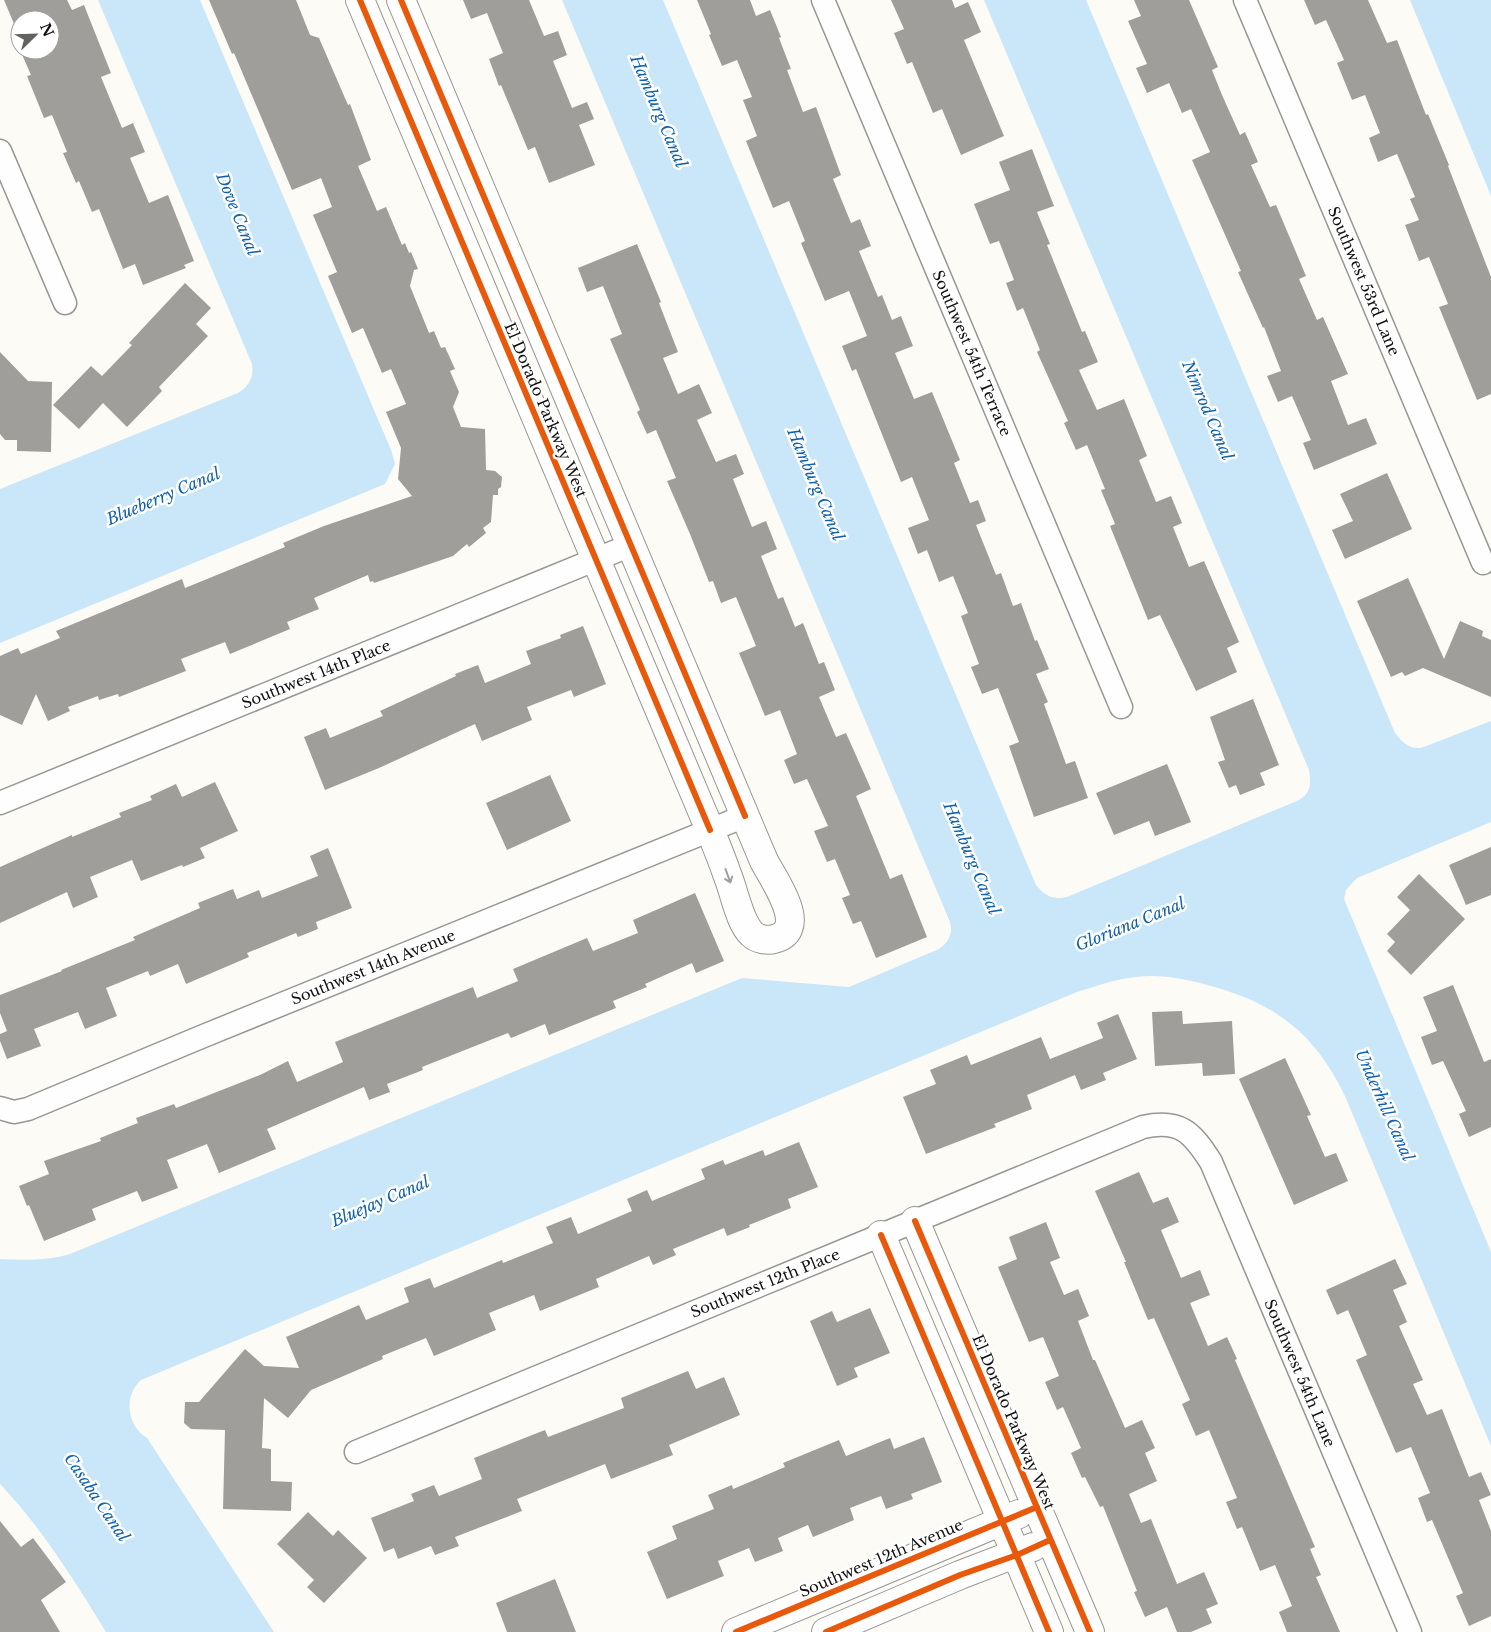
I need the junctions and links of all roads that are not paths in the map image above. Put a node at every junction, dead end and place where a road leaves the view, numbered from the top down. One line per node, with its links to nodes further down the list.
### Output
1 (360, 0): 5 (street, El Dorado Parkway West)
2 (823, 0): 11 (street, Southwest 54th Terrace)
3 (1245, 0): 10 (street, Southwest 53rd Lane)
4 (405, 9): 5 (street); 8 (street, El Dorado Parkway West)
5 (373, 32): 9 (street, El Dorado Parkway West)
6 (0, 151): 7 (street)
7 (65, 303)
8 (631, 545): 9 (street, Southwest 14th Place); 13 (street, El Dorado Parkway West)
9 (596, 560): 12 (street, Southwest 14th Place); 14 (street, El Dorado Parkway West)
10 (1483, 563)
11 (1121, 707)
12 (0, 803)
13 (745, 816): 14 (street, Southwest 14th Avenue); 14 (street, El Dorado Parkway West, one-way to 13)
14 (710, 830): 15 (street, Southwest 14th Avenue)
15 (0, 1108)
16 (1176, 1126): 17 (street, Southwest 12th Place); 28 (street, Southwest 54th Lane)
17 (915, 1221): 18 (street, Southwest 12th Place); 20 (street, El Dorado Parkway West)
18 (881, 1235): 19 (street, Southwest 12th Place); 21 (street)
19 (356, 1452)
20 (1037, 1507): 21 (street, Southwest 12th Avenue); 22 (street, El Dorado Parkway West)
21 (1002, 1522): 23 (street); 24 (street, Southwest 12th Avenue)
22 (1050, 1540): 23 (street); 27 (street, El Dorado Parkway West)
23 (1017, 1554): 25 (street); 26 (street)
24 (736, 1632)
25 (826, 1632)
26 (1048, 1632)
27 (1090, 1632)
28 (1410, 1632)

